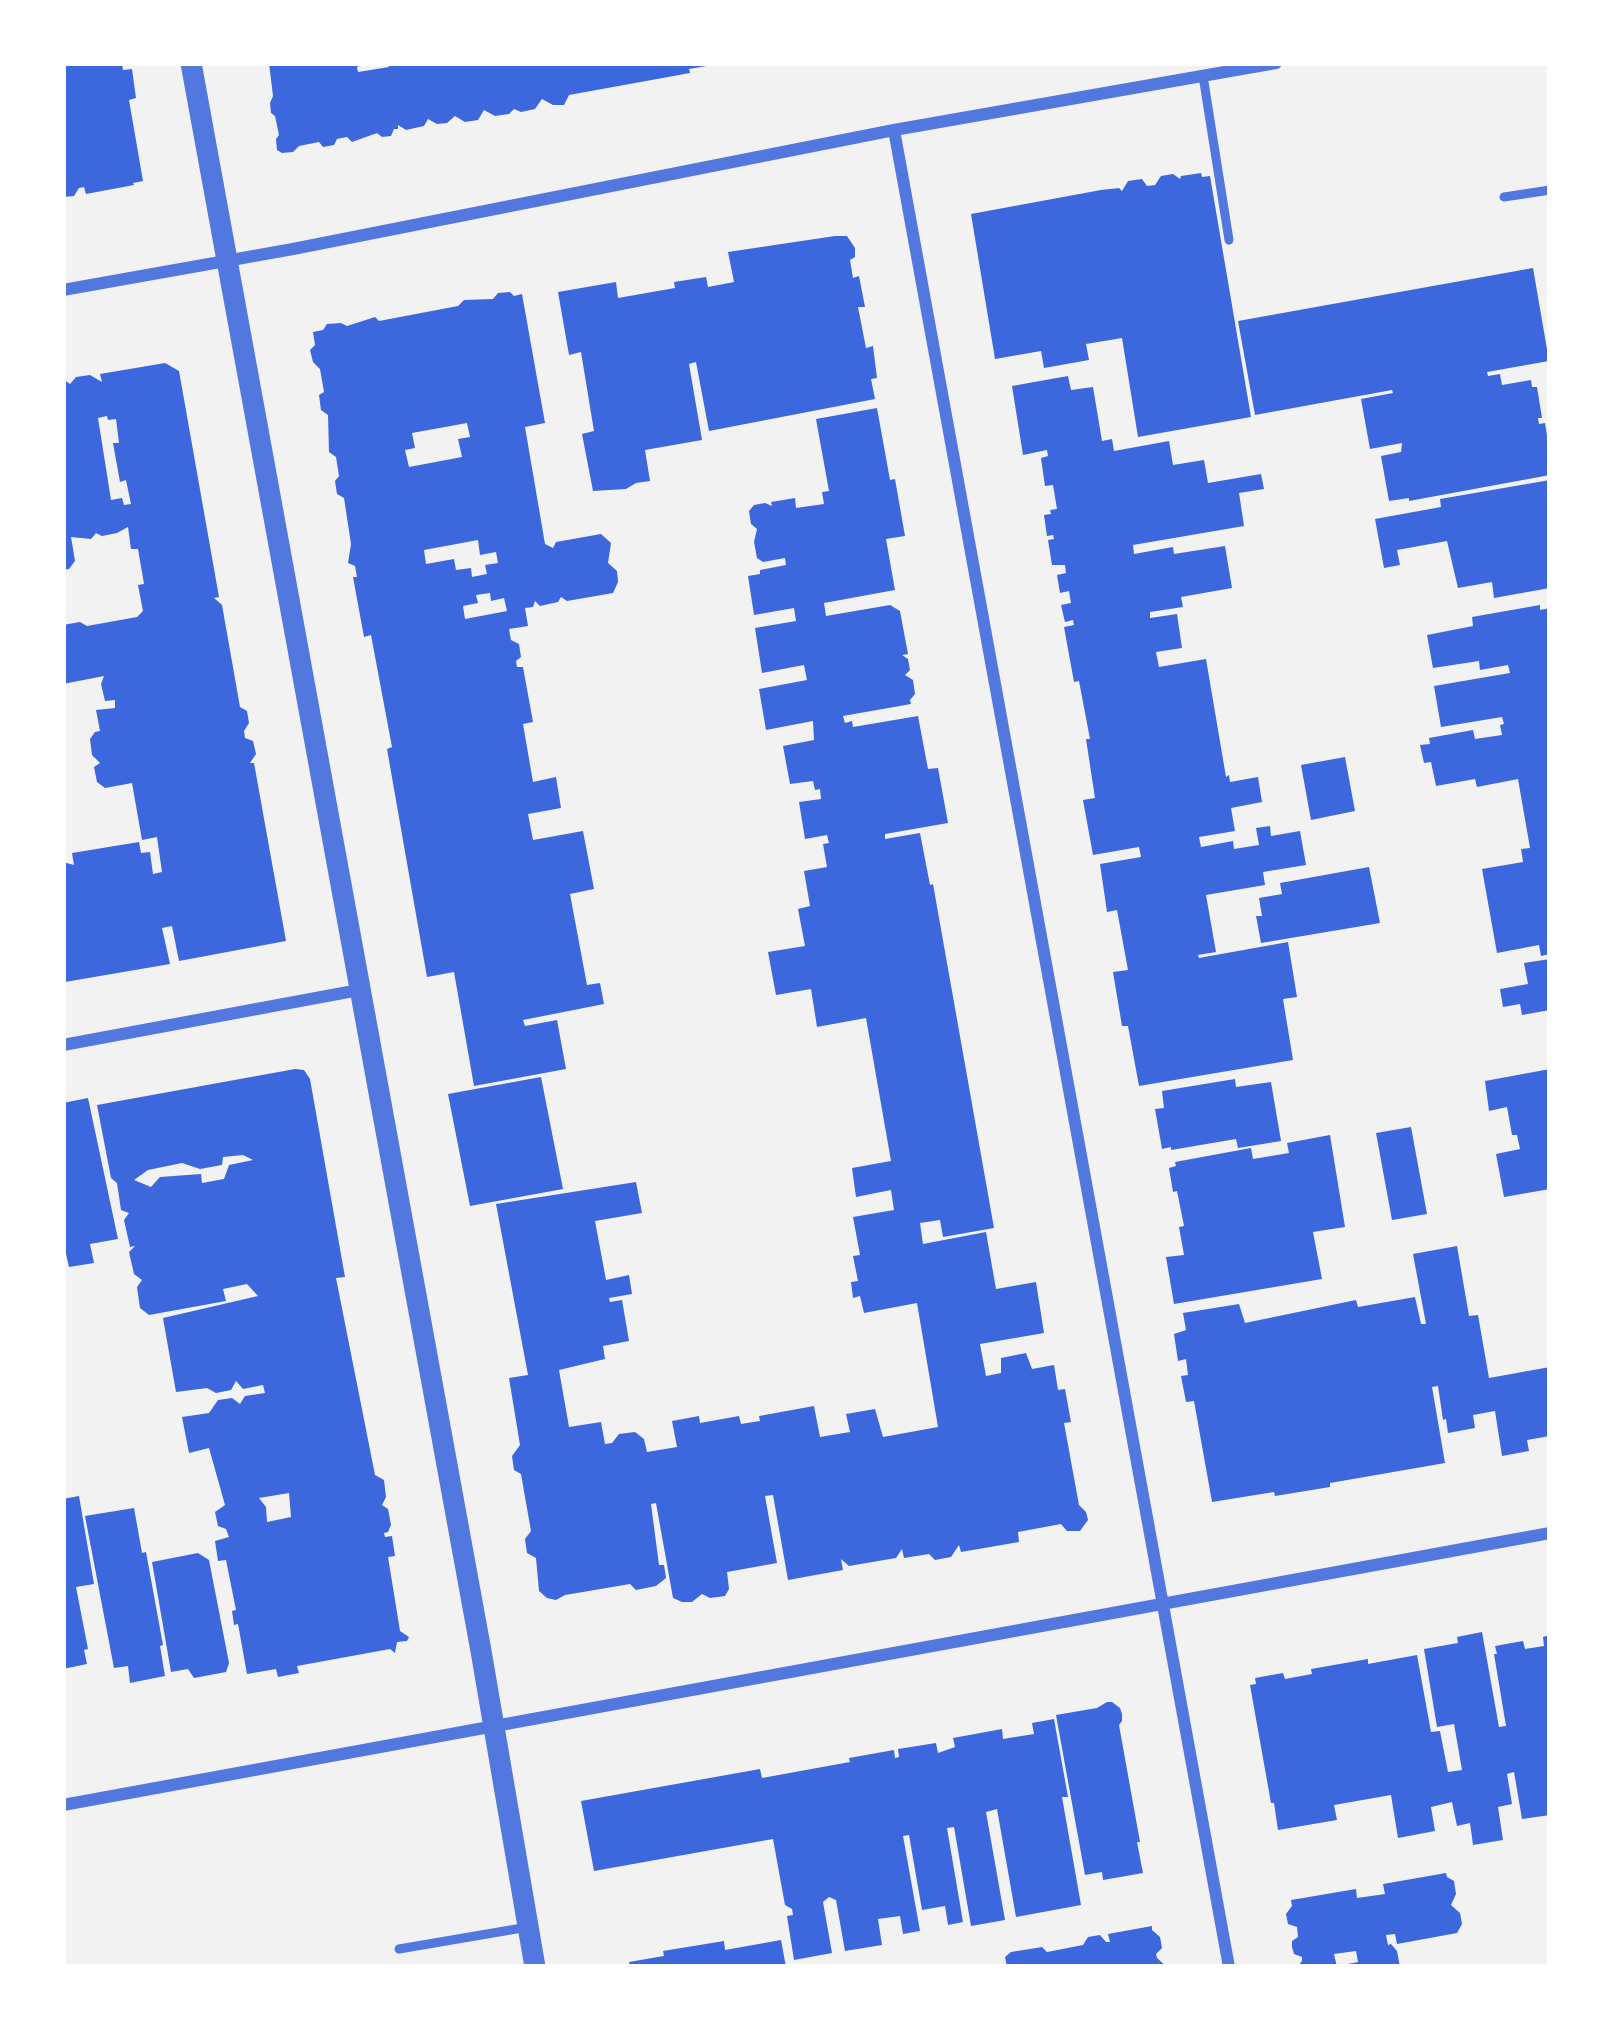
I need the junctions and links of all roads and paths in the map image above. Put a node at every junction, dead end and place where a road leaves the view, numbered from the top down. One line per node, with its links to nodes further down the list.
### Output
1 (191, 63): 8 (street)
2 (1276, 63): 3 (street)
3 (1203, 76): 4 (street); 7 (lane)
4 (894, 130): 8 (street); 13 (street)
5 (1550, 190): 6 (lane)
6 (1504, 197)
7 (1229, 240)
8 (227, 260): 9 (street); 10 (street)
9 (63, 290)
10 (359, 990): 11 (street); 14 (street)
11 (63, 1045)
12 (1550, 1533): 13 (street)
13 (1163, 1604): 14 (street); 19 (street)
14 (494, 1726): 15 (street); 16 (street)
15 (63, 1805)
16 (527, 1927): 17 (lane); 18 (street)
17 (399, 1949)
18 (535, 1967)
19 (1229, 1967)

